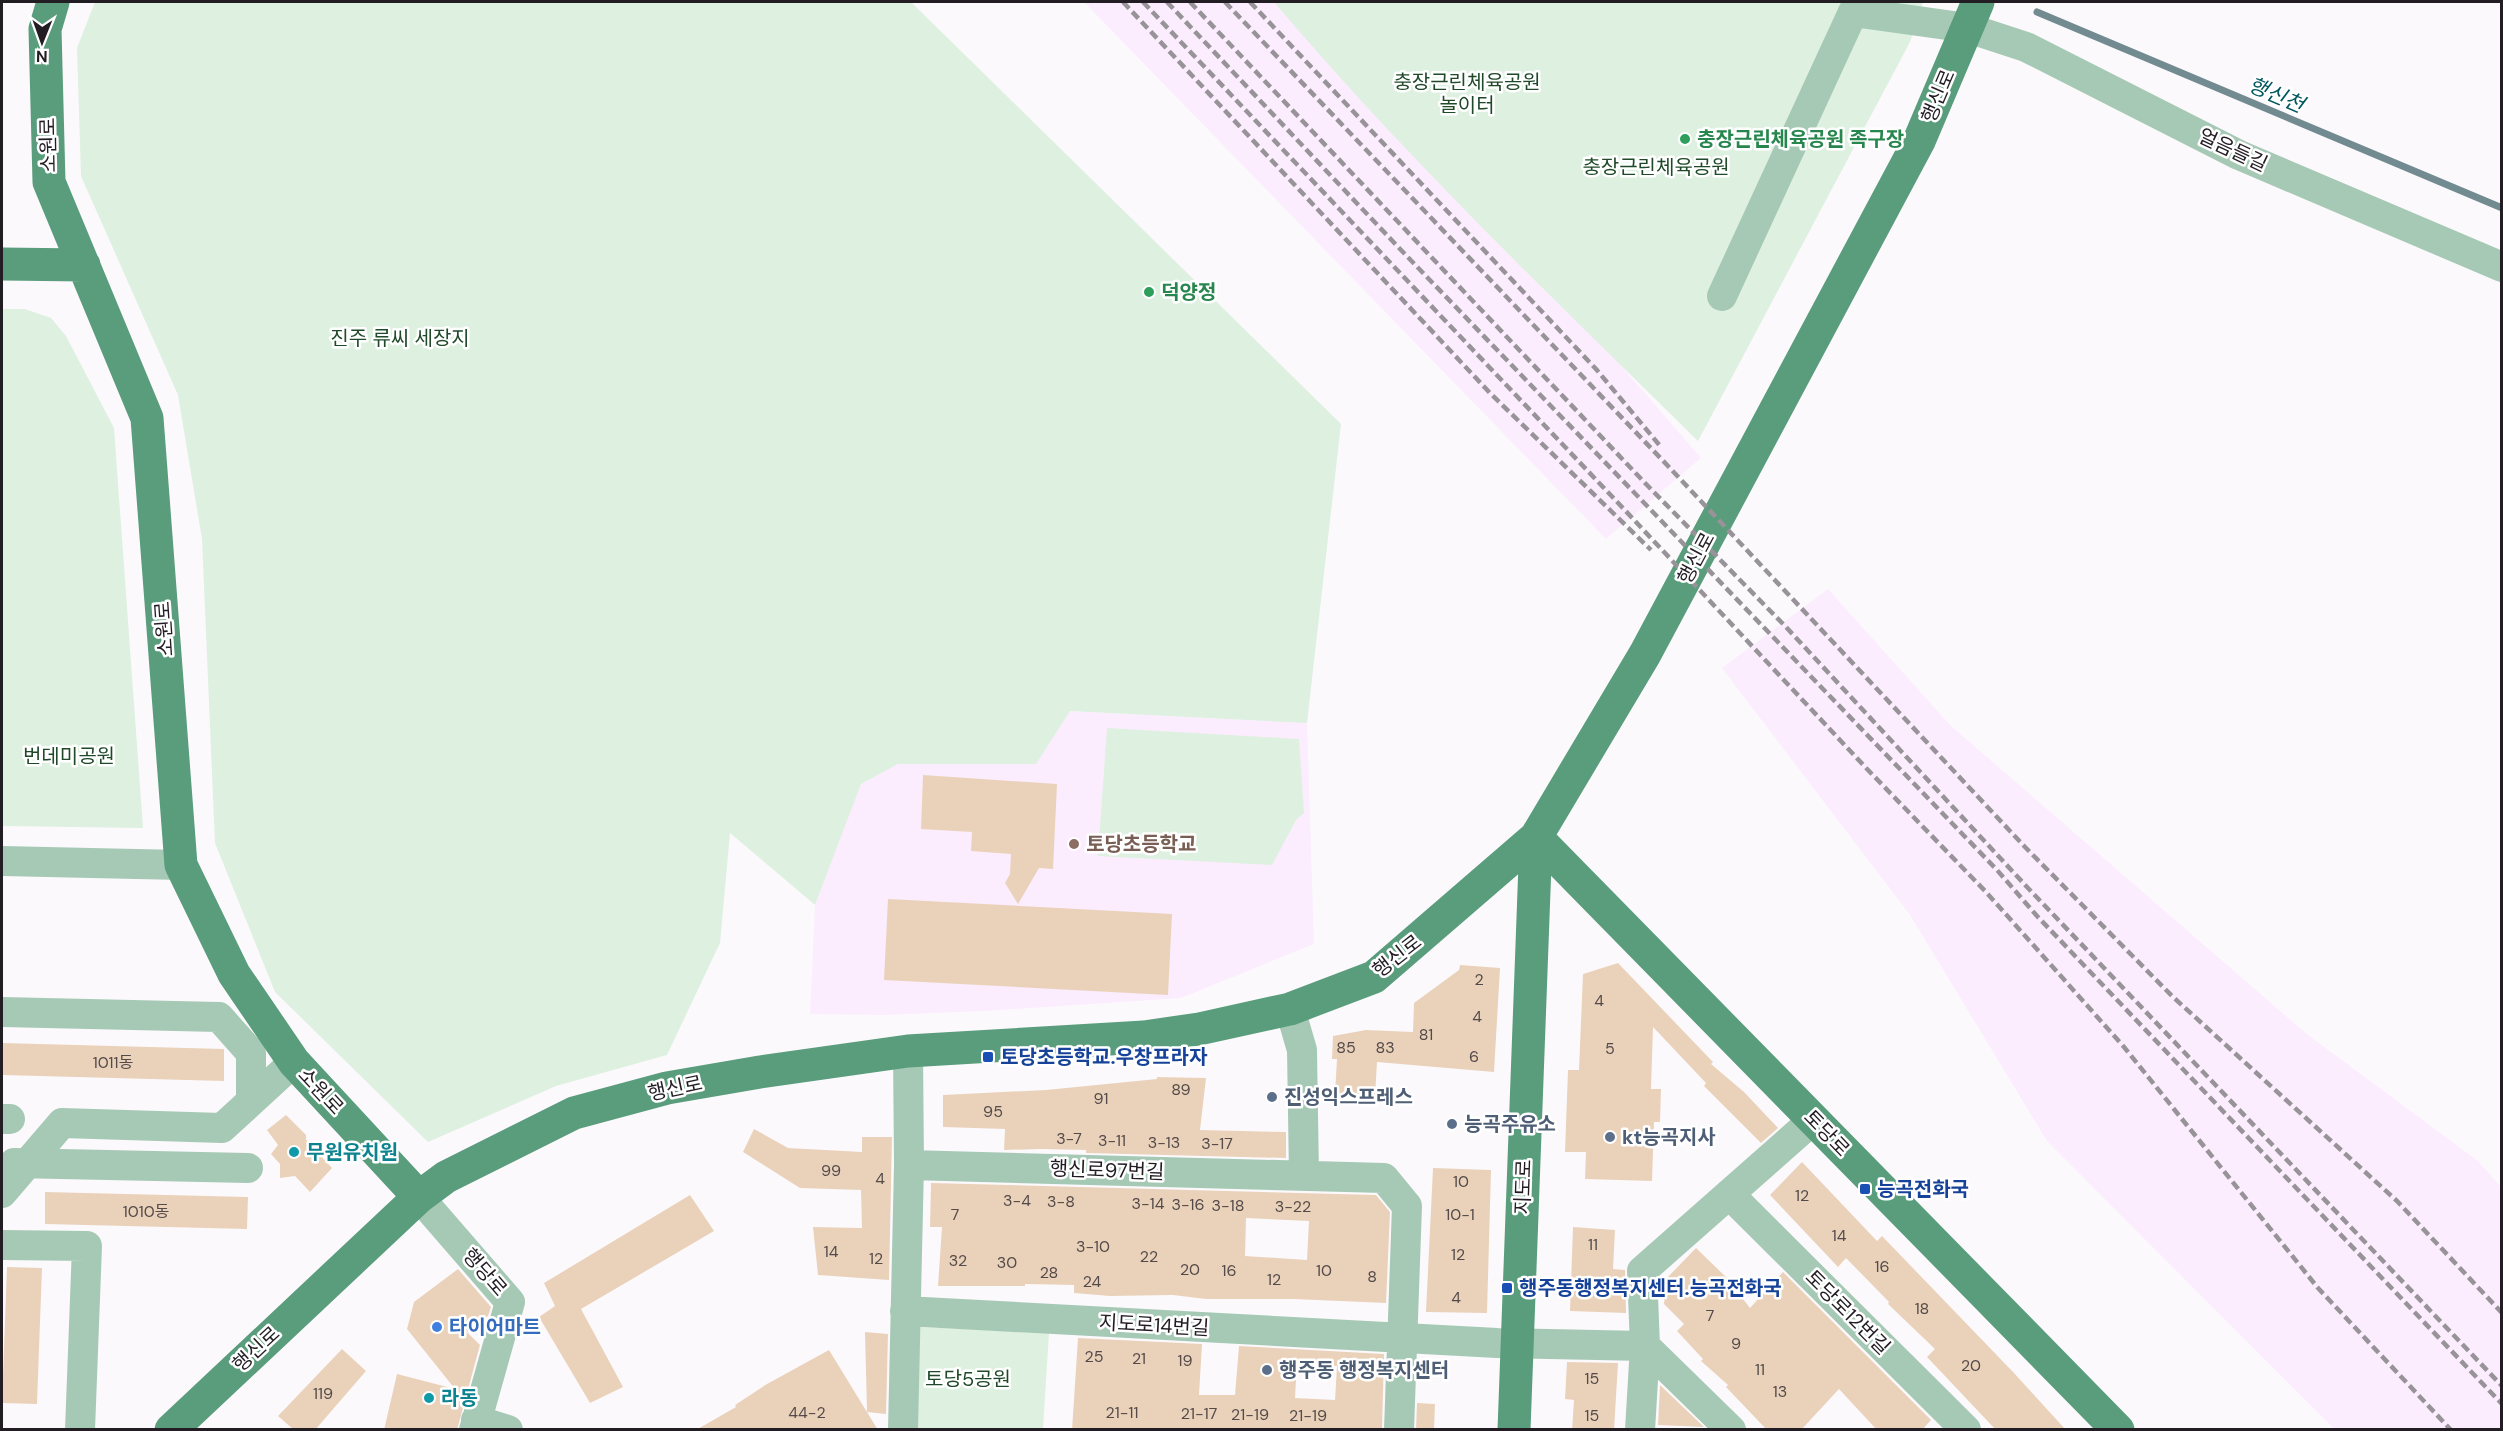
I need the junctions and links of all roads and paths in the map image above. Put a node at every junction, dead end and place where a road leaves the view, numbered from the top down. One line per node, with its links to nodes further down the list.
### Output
1 (53, 2): 4 (main road, 소원로)
2 (1973, 15): 5 (street, 얼음들길); 6 (street, 얼음들길); 7 (main road, 행신로)
3 (2, 264): 4 (main road)
4 (84, 266): 9 (main road, 소원로)
5 (2502, 267)
6 (1722, 296)
7 (1536, 837): 10 (main road, 행신로); 15 (main road, 토당로); 26 (main road, 지도로)
8 (2, 861): 9 (street)
9 (181, 865): 13 (main road, 소원로)
10 (1290, 1009): 12 (main road, 행신로); 19 (street)
11 (2, 1012): 14 (street)
12 (908, 1051): 17 (street); 22 (main road, 행신로)
13 (294, 1062): 14 (street); 22 (main road, 소원로)
14 (251, 1100): 16 (street)
15 (1813, 1120): 21 (street); 38 (main road, 토당로)
16 (14, 1163): 18 (street); 20 (street)
17 (909, 1165): 19 (street, 행신로97번길); 24 (street)
18 (248, 1168)
19 (1304, 1176): 25 (street)
20 (2, 1193)
21 (1729, 1194): 27 (street); 37 (street, 토당로12번길)
22 (418, 1197): 28 (street, 행당로); 30 (main road, 행신로)
23 (2, 1245): 29 (street)
24 (905, 1311): 25 (street, 지도로14번길); 32 (street)
25 (1402, 1338): 26 (street, 지도로14번길); 33 (street)
26 (1517, 1344): 27 (street, 지도로14번길); 34 (main road, 지도로)
27 (1645, 1346): 35 (street); 36 (street)
28 (475, 1425): 31 (street)
29 (80, 1430)
30 (171, 1430)
31 (508, 1430)
32 (903, 1430)
33 (1399, 1430)
34 (1514, 1430)
35 (1640, 1430)
36 (1731, 1430)
37 (1966, 1430)
38 (2118, 1430)

